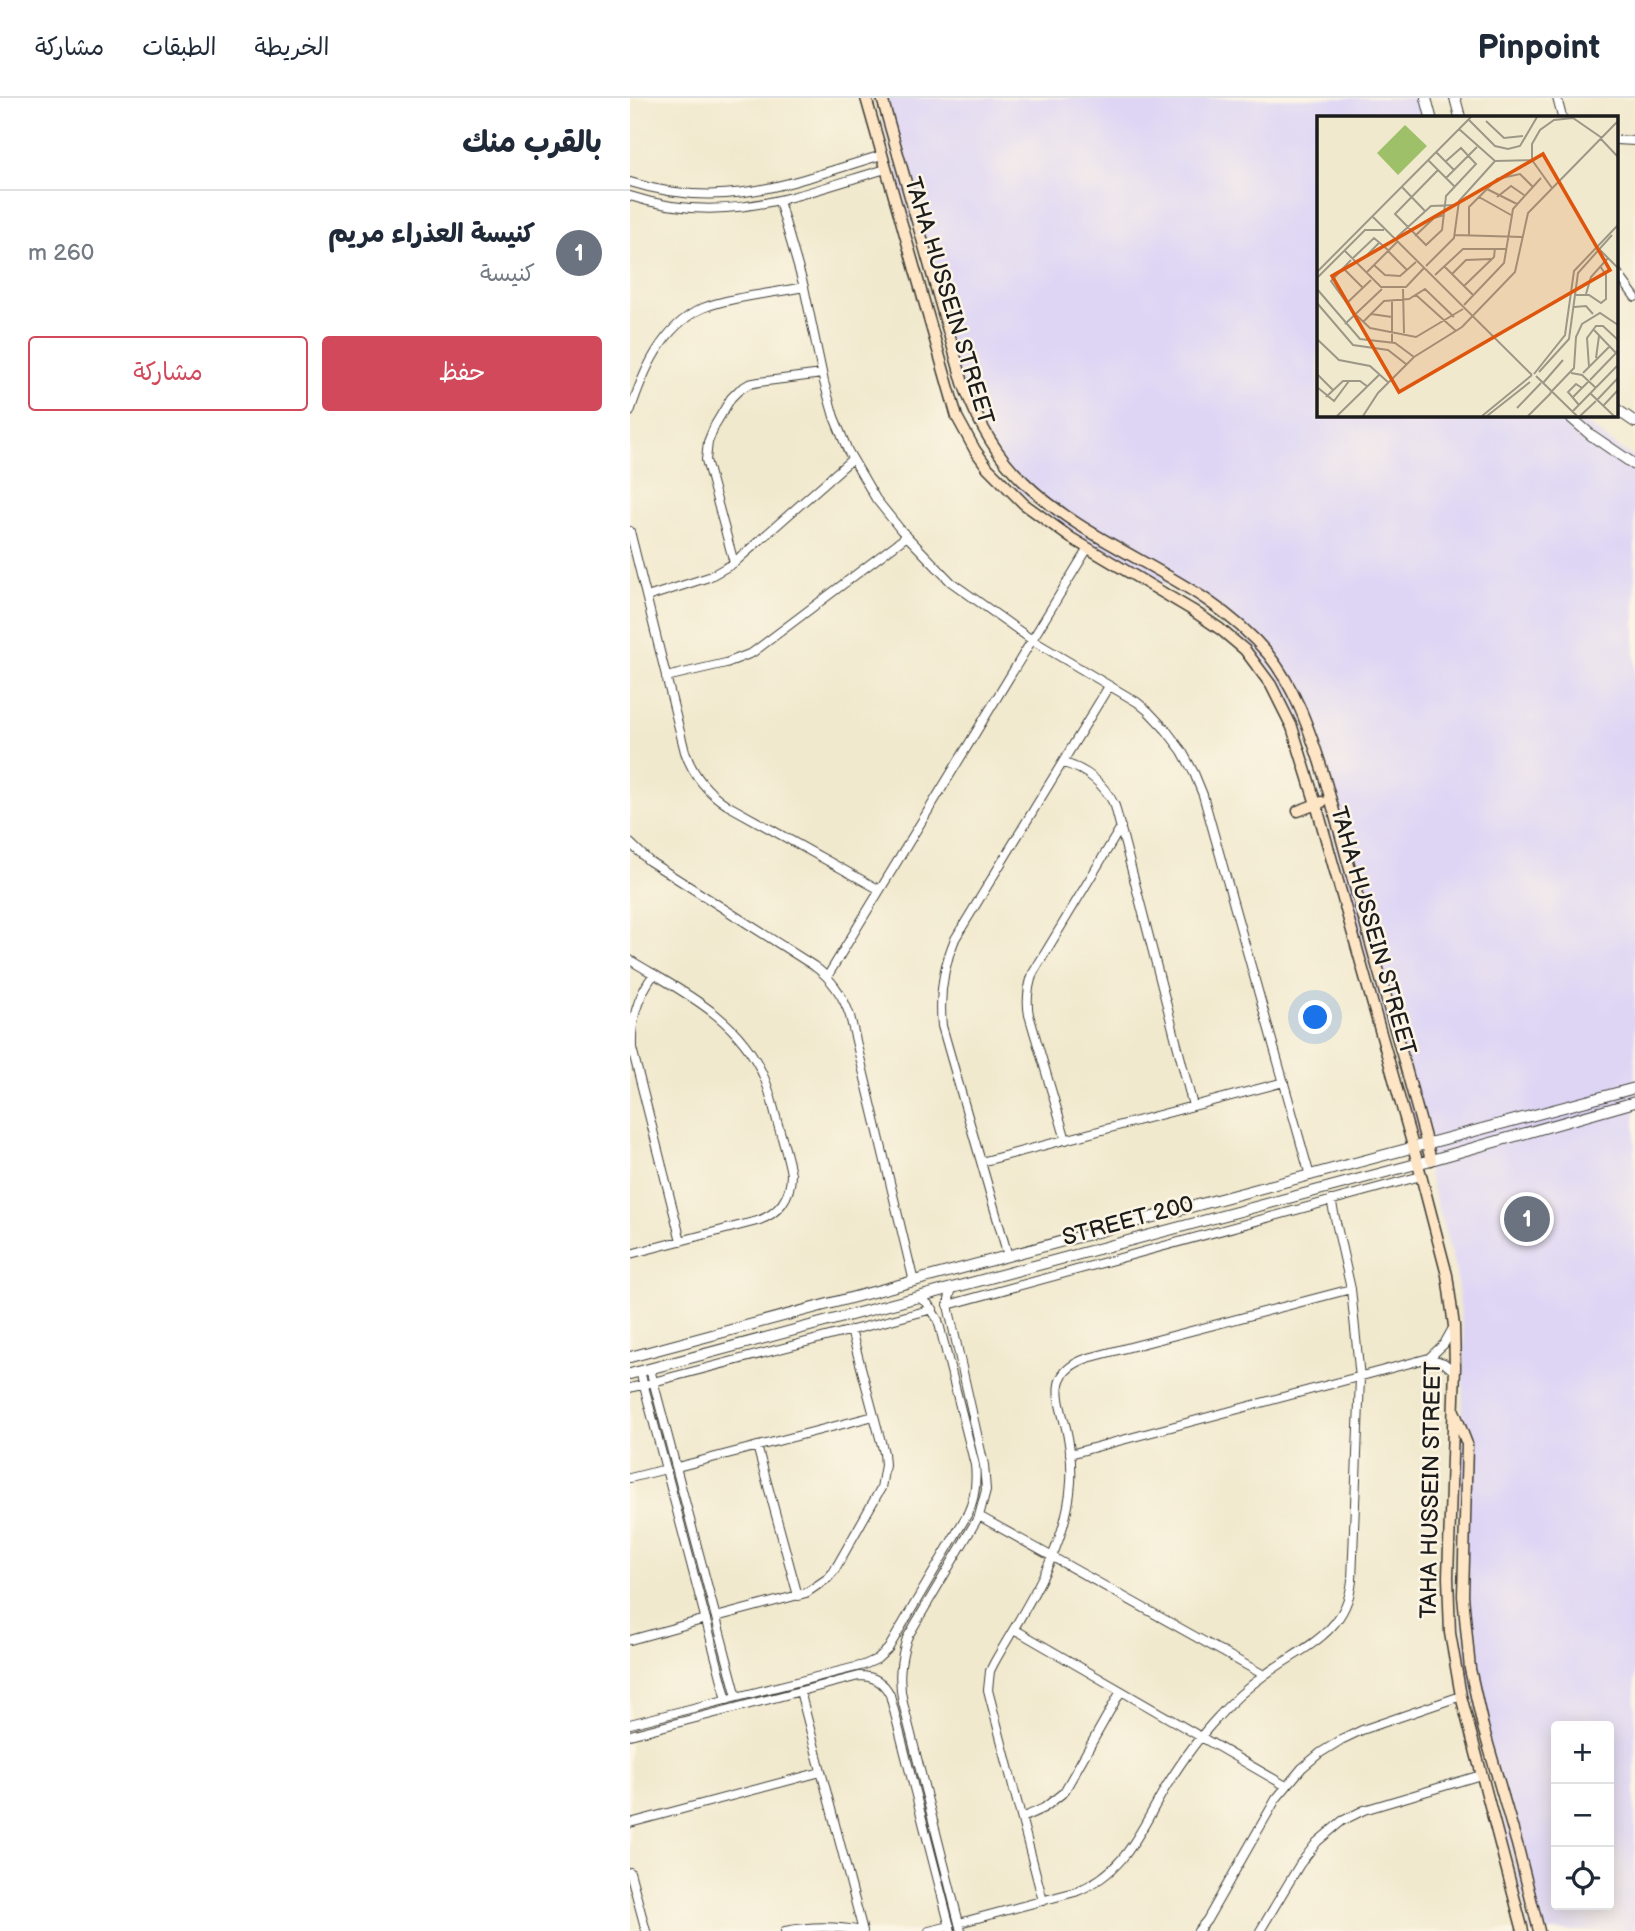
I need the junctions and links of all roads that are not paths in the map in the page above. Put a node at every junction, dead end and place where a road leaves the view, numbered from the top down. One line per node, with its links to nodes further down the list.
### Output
1 (866, 98): 10 (main road, TAHA HUSSEIN STREET)
2 (883, 98): 9 (main road, TAHA HUSSEIN STREET)
3 (1426, 98): 6 (street)
4 (1455, 98): 7 (street)
5 (1557, 98): 8 (street)
6 (1431, 116)
7 (1460, 116)
8 (1562, 116)
9 (900, 161): 10 (main road); 33 (main road, TAHA HUSSEIN STREET)
10 (884, 163): 11 (street); 13 (street); 26 (main road, TAHA HUSSEIN STREET)
11 (630, 182)
12 (630, 196): 13 (street)
13 (779, 201): 15 (street)
14 (1618, 274): 16 (street)
15 (804, 287): 17 (street); 19 (street)
16 (1635, 297)
17 (822, 374): 22 (street); 27 (street)
18 (1618, 410): 21 (street)
19 (630, 412)
20 (1569, 416): 23 (street)
21 (1635, 422)
22 (852, 459): 25 (street); 27 (street)
23 (1635, 465)
24 (630, 531): 28 (street)
25 (907, 536): 29 (street); 30 (street)
26 (1088, 548): 29 (street); 34 (main road, TAHA HUSSEIN STREET)
27 (734, 562): 28 (street)
28 (647, 597): 30 (street)
29 (1032, 640): 31 (street); 38 (street)
30 (666, 677): 38 (street)
31 (1109, 686): 32 (street); 42 (street)
32 (1063, 763): 36 (street); 50 (street)
33 (1331, 799): 34 (main road); 47 (main road, TAHA HUSSEIN STREET)
34 (1315, 804): 35 (main road); 48 (main road, TAHA HUSSEIN STREET)
35 (1298, 811)
36 (1121, 827): 45 (street); 46 (street)
37 (631, 849): 41 (street)
38 (880, 890): 41 (street)
39 (630, 960): 40 (street)
40 (654, 974): 55 (street); 55 (street)
41 (827, 976): 58 (street)
42 (1284, 1082): 45 (street); 52 (street)
43 (1635, 1088): 47 (street, STREET 200)
44 (1635, 1102): 49 (street, STREET 200)
45 (1193, 1106): 46 (street)
46 (1066, 1140): 50 (street)
47 (1426, 1144): 48 (street, STREET 200); 49 (main road, TAHA HUSSEIN STREET)
48 (1413, 1148): 51 (main road, TAHA HUSSEIN STREET); 52 (street, STREET 200)
49 (1431, 1160): 51 (street, STREET 200)
50 (981, 1162): 57 (street)
51 (1418, 1164): 53 (main road, TAHA HUSSEIN STREET); 59 (street, STREET 200)
52 (1310, 1176): 57 (street, STREET 200)
53 (1421, 1176): 54 (street); 64 (main road, TAHA HUSSEIN STREET)
54 (1331, 1200): 60 (street); 62 (street)
55 (681, 1241): 56 (street)
56 (630, 1254)
57 (1009, 1256): 58 (street, STREET 200)
58 (914, 1282): 66 (street, STREET 200)
59 (952, 1288): 61 (street, STREET 200); 62 (street)
60 (1351, 1289): 70 (street); 77 (street)
61 (918, 1297): 63 (street); 68 (street, STREET 200)
62 (948, 1305): 81 (street)
63 (933, 1309): 65 (street); 92 (street)
64 (1454, 1326): 67 (street); 69 (main road, TAHA HUSSEIN STREET)
65 (851, 1330): 71 (street); 75 (street)
66 (630, 1357)
67 (1429, 1358): 69 (street); 70 (street)
68 (640, 1371): 71 (street); 72 (street)
69 (1455, 1372): 74 (main road, TAHA HUSSEIN STREET)
70 (1360, 1378): 77 (street); 88 (street)
71 (654, 1382): 72 (street); 78 (street)
72 (644, 1385): 73 (street); 79 (street)
73 (630, 1388)
74 (1454, 1410): 91 (main road, TAHA HUSSEIN STREET); 112 (main road, TAHA HUSSEIN STREET)
75 (874, 1416): 76 (street); 83 (street)
76 (757, 1446): 78 (street); 83 (street)
77 (1070, 1454): 82 (street)
78 (677, 1467): 84 (street)
79 (666, 1469): 80 (street); 85 (street)
80 (630, 1478)
81 (979, 1516): 82 (street); 104 (street)
82 (1052, 1557): 86 (street); 88 (street)
83 (798, 1596): 84 (street)
84 (716, 1617): 92 (street)
85 (706, 1619): 87 (street); 93 (street)
86 (1014, 1629): 90 (street); 100 (street)
87 (630, 1640)
88 (1264, 1675): 96 (street)
89 (800, 1691): 95 (street); 97 (street); 104 (street)
90 (1121, 1691): 96 (street); 100 (street)
91 (1461, 1696): 98 (main road, TAHA HUSSEIN STREET); 99 (street)
92 (737, 1697): 93 (street)
93 (727, 1700): 94 (street)
94 (630, 1724)
95 (630, 1735)
96 (1200, 1736): 99 (street); 103 (street)
97 (821, 1772): 101 (street); 107 (street)
98 (1481, 1775): 110 (street); 111 (main road, TAHA HUSSEIN STREET)
99 (1286, 1786): 109 (street)
100 (1022, 1818): 103 (street)
101 (630, 1823)
102 (630, 1872): 105 (street)
103 (1043, 1900): 104 (street)
104 (955, 1928): 108 (street)
105 (646, 1931)
106 (785, 1931): 107 (street)
107 (862, 1931)
108 (929, 1931)
109 (1198, 1931)
110 (1260, 1931)
111 (1523, 1931)
112 (1539, 1931)

